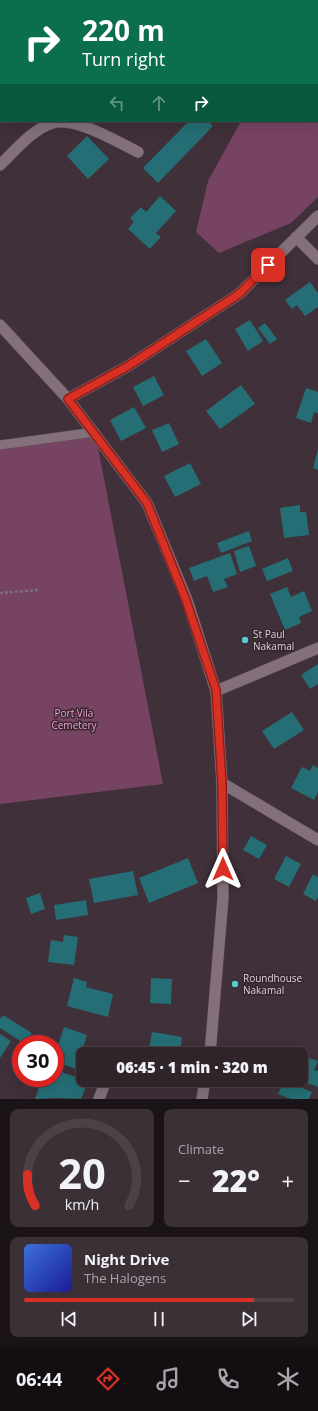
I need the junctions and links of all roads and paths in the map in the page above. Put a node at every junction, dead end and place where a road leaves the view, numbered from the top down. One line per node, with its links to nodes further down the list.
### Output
1 (138, 152): 2 (street)
2 (0, 165)
3 (318, 216): 4 (street)
4 (296, 237): 5 (street); 7 (street)
5 (318, 259)
6 (0, 325): 7 (street)
7 (68, 399): 8 (street)
8 (95, 432): 9 (lane); 13 (street)
9 (0, 445)
10 (38, 590): 11 (path)
11 (0, 593)
12 (318, 648): 13 (street)
13 (216, 690): 14 (street)
14 (222, 783): 15 (street); 16 (street)
15 (318, 840)
16 (211, 1047)
17 (103, 1087): 19 (street)
18 (204, 1087): 20 (street)
19 (99, 1099)
20 (202, 1099)

